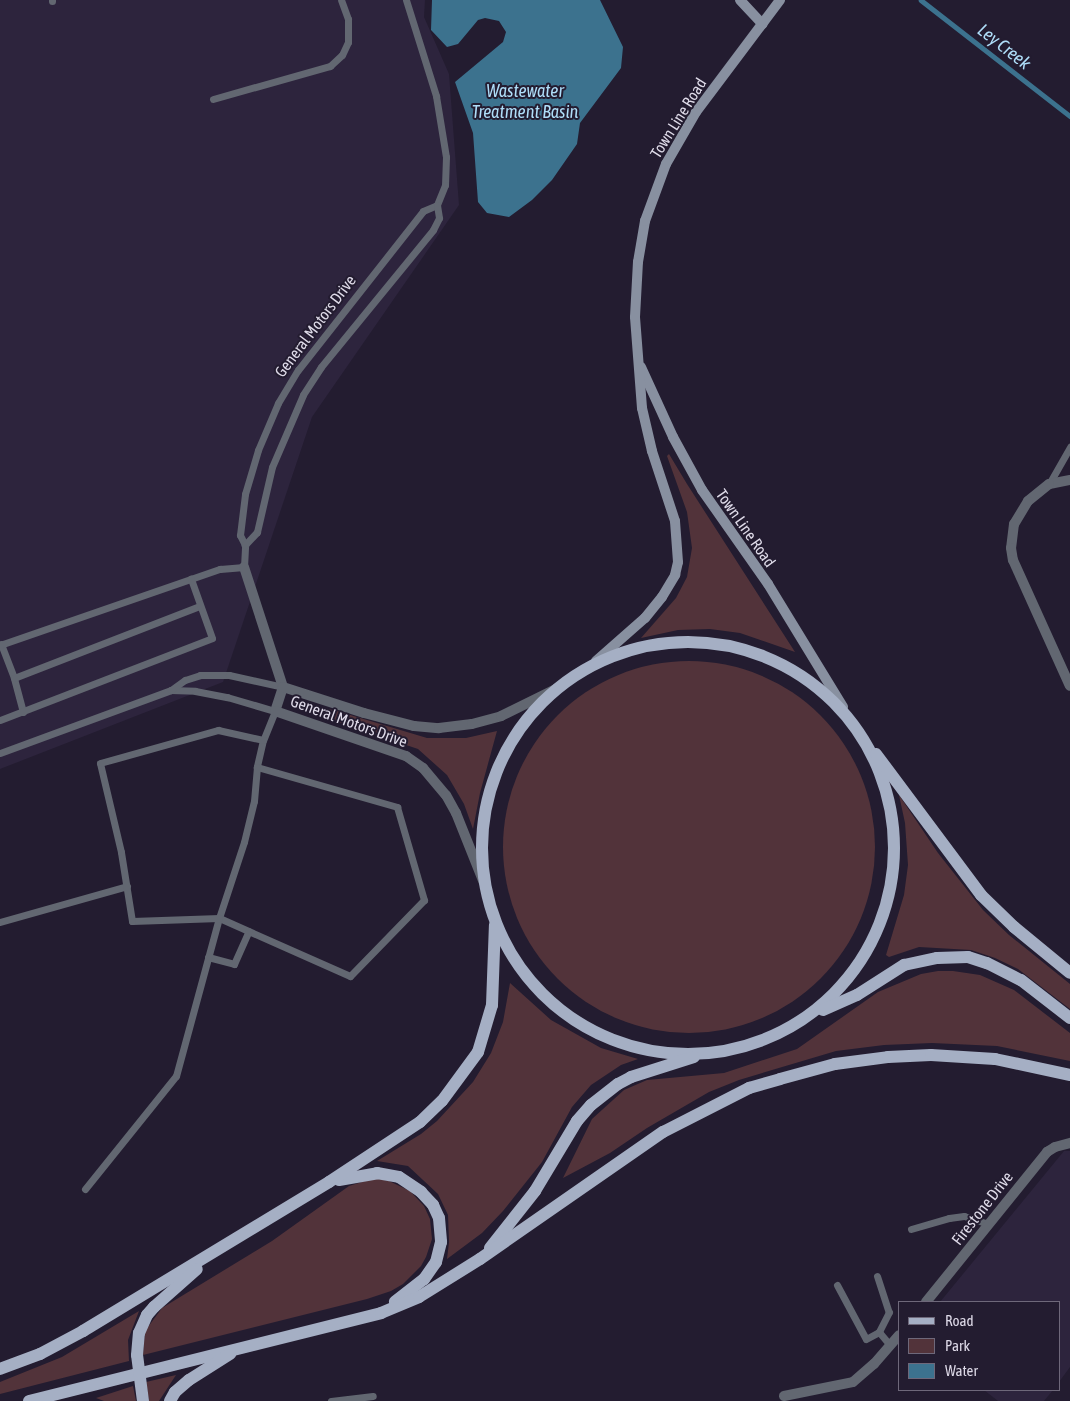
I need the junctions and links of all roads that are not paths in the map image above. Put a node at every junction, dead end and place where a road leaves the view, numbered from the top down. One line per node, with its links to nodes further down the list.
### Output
1 (341, 0): 6 (lane)
2 (406, 0): 7 (lane, General Motors Drive)
3 (740, 0): 5 (street)
4 (780, 0): 5 (street, Town Line Road)
5 (762, 24): 8 (street, Town Line Road)
6 (213, 99)
7 (437, 205): 12 (lane, General Motors Drive); 12 (lane, General Motors Drive)
8 (638, 359): 17 (street, Town Line Road); 23 (street, Town Line Road)
9 (1070, 447): 11 (lane)
10 (1070, 480): 11 (street)
11 (1049, 484): 19 (street)
12 (245, 545): 13 (lane, General Motors Drive)
13 (244, 567): 14 (lane); 20 (street, General Motors Drive)
14 (191, 579): 15 (lane); 16 (lane)
15 (200, 606): 18 (lane); 25 (lane)
16 (1, 644): 18 (lane)
17 (596, 661): 21 (main road); 23 (main road)
18 (14, 678): 25 (lane)
19 (1070, 686)
20 (284, 688): 21 (street, General Motors Drive); 22 (lane); 24 (street, General Motors Drive)
21 (558, 688): 31 (main road)
22 (171, 690): 24 (lane); 29 (lane)
23 (843, 707): 28 (main road)
24 (275, 711): 27 (lane); 31 (street, General Motors Drive)
25 (23, 712): 26 (lane)
26 (0, 720)
27 (263, 740): 30 (lane); 32 (lane)
28 (870, 746): 38 (main road); 39 (main road)
29 (0, 753)
30 (258, 767): 33 (lane); 36 (lane)
31 (484, 883): 35 (main road)
32 (127, 886): 33 (lane); 34 (lane)
33 (218, 918): 36 (lane); 37 (lane)
34 (0, 922)
35 (495, 925): 41 (main road); 44 (main road)
36 (249, 931): 37 (lane)
37 (208, 958): 45 (lane)
38 (1070, 973)
39 (810, 1016): 40 (main road); 41 (main road)
40 (1070, 1018)
41 (702, 1054): 49 (main road)
42 (1070, 1075): 49 (main road)
43 (1070, 1143): 46 (street, Firestone Drive)
44 (329, 1182): 48 (main road); 53 (main road)
45 (85, 1189)
46 (988, 1224): 47 (lane); 52 (street, Firestone Drive)
47 (911, 1229)
48 (217, 1251): 58 (main road); 59 (main road)
49 (480, 1259): 53 (main road)
50 (878, 1276): 54 (lane)
51 (837, 1285): 54 (lane)
52 (927, 1301)
53 (381, 1313): 57 (main road)
54 (879, 1332): 56 (lane)
55 (898, 1336): 56 (street)
56 (890, 1345): 61 (street)
57 (240, 1348): 59 (main road); 65 (main road)
58 (0, 1369)
59 (138, 1373): 62 (main road); 64 (main road)
60 (373, 1396): 66 (lane)
61 (784, 1396)
62 (29, 1401): 63 (main road)
63 (34, 1401)
64 (143, 1401)
65 (170, 1401)
66 (331, 1401)

